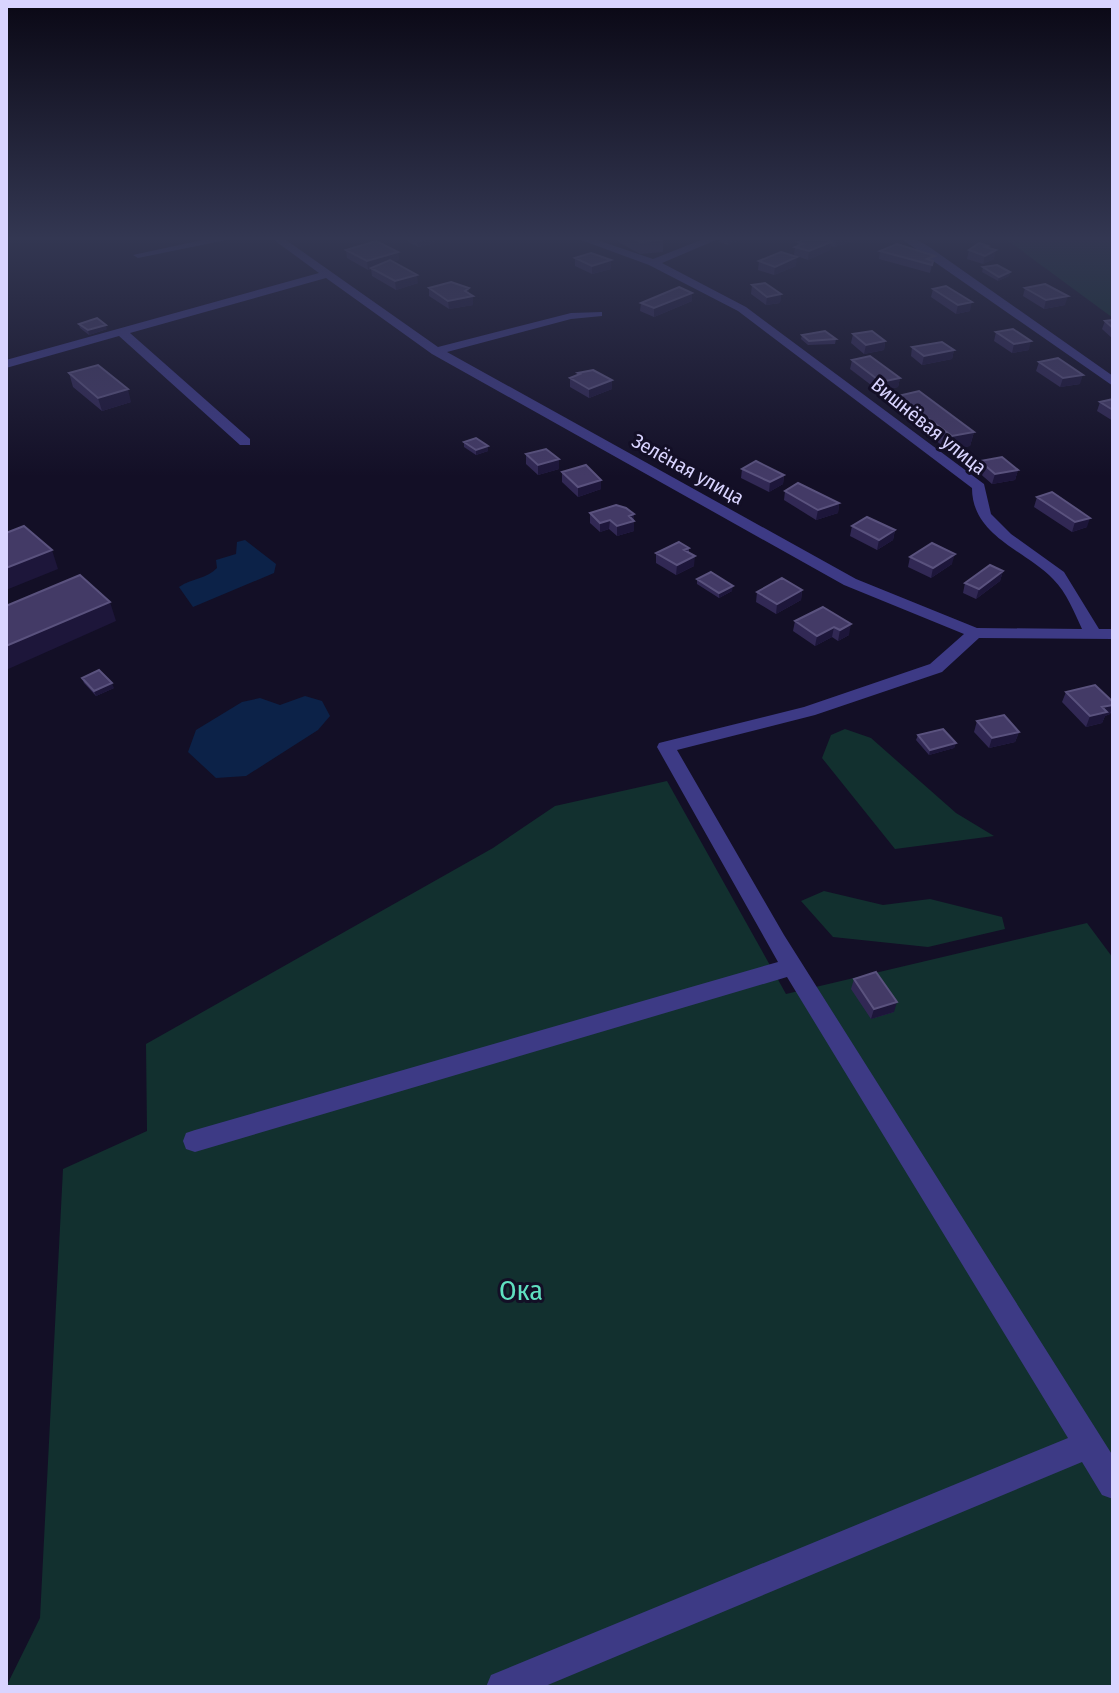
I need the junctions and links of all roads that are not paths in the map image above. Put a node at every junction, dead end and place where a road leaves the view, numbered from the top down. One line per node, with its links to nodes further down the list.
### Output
1 (172, 319): 6 (street)
2 (391, 319): 7 (street, Зелёная улица)
3 (557, 319): 7 (street)
4 (757, 319): 12 (street, Вишнёвая улица)
5 (1024, 319): 9 (street)
6 (123, 333): 8 (street); 10 (street)
7 (436, 351): 11 (street, Зелёная улица)
8 (6, 364)
9 (1113, 382)
10 (245, 442)
11 (975, 633): 12 (street, Зелёная улица); 14 (street)
12 (1093, 634): 13 (street, Зелёная улица)
13 (1113, 634)
14 (792, 967): 15 (street); 16 (street)
15 (195, 1141)
16 (1089, 1444): 17 (street); 18 (street)
17 (1113, 1484)
18 (503, 1687)

